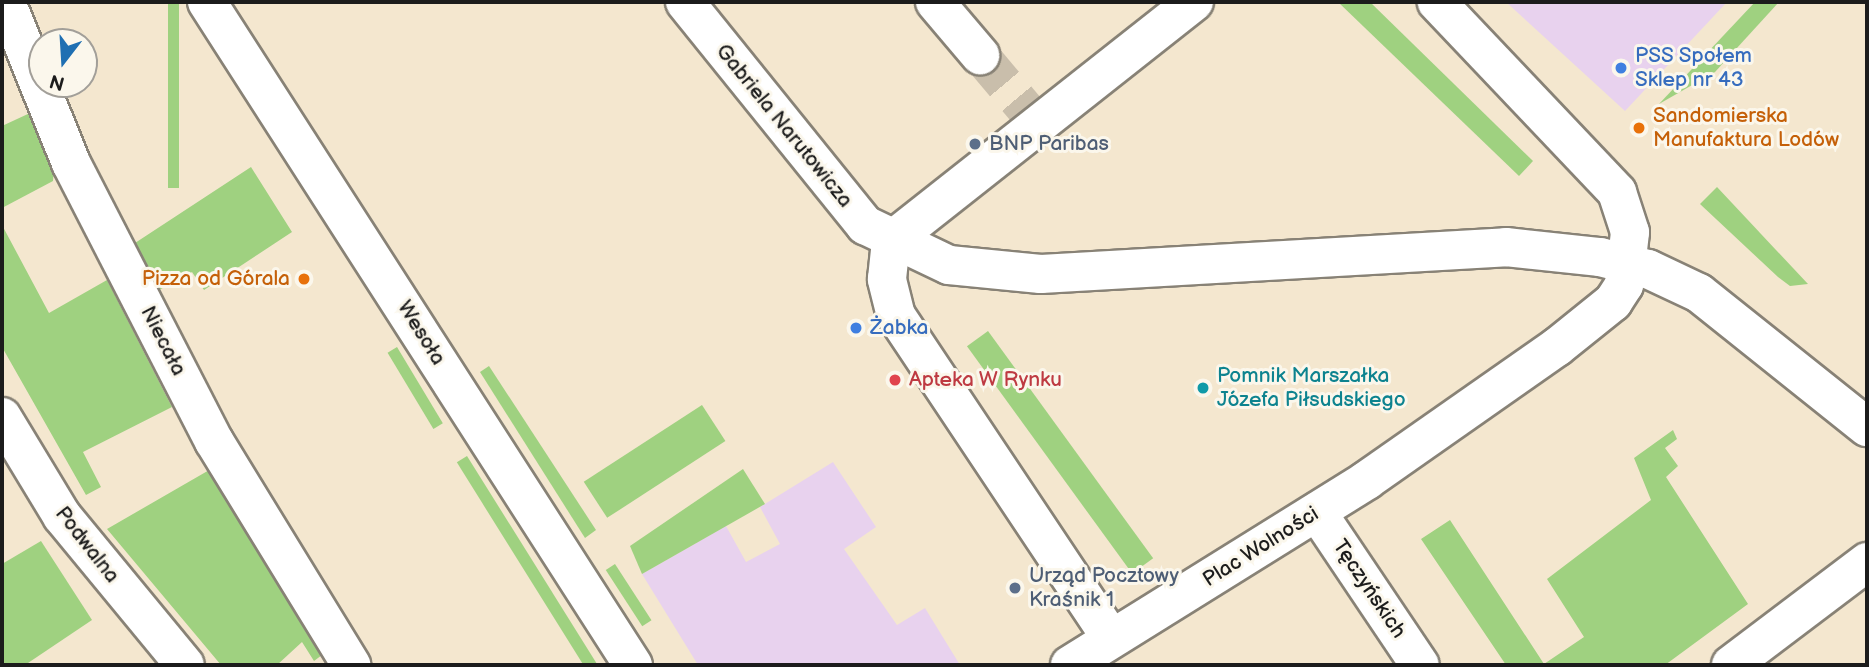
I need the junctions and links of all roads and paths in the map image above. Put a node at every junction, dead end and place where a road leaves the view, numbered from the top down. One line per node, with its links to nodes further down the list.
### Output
1 (6, 2): 16 (street, Niecała)
2 (208, 2): 17 (street, Wesoła)
3 (685, 2): 8 (street, Gabriela Narutowicza)
4 (935, 2): 7 (street)
5 (1194, 2): 8 (street)
6 (1437, 2): 9 (street, Plac Wolności)
7 (980, 55)
8 (891, 241): 9 (street); 14 (street)
9 (1630, 264): 11 (street); 12 (street, Plac Wolności)
10 (2, 417): 15 (street, Podwalna)
11 (1867, 427)
12 (1317, 512): 14 (street, Plac Wolności); 19 (street, Tęczyńskich)
13 (1867, 562): 20 (street)
14 (1111, 638): 18 (street, Plac Wolności)
15 (185, 665)
16 (351, 665)
17 (633, 665)
18 (1070, 665)
19 (1420, 665)
20 (1731, 665)

